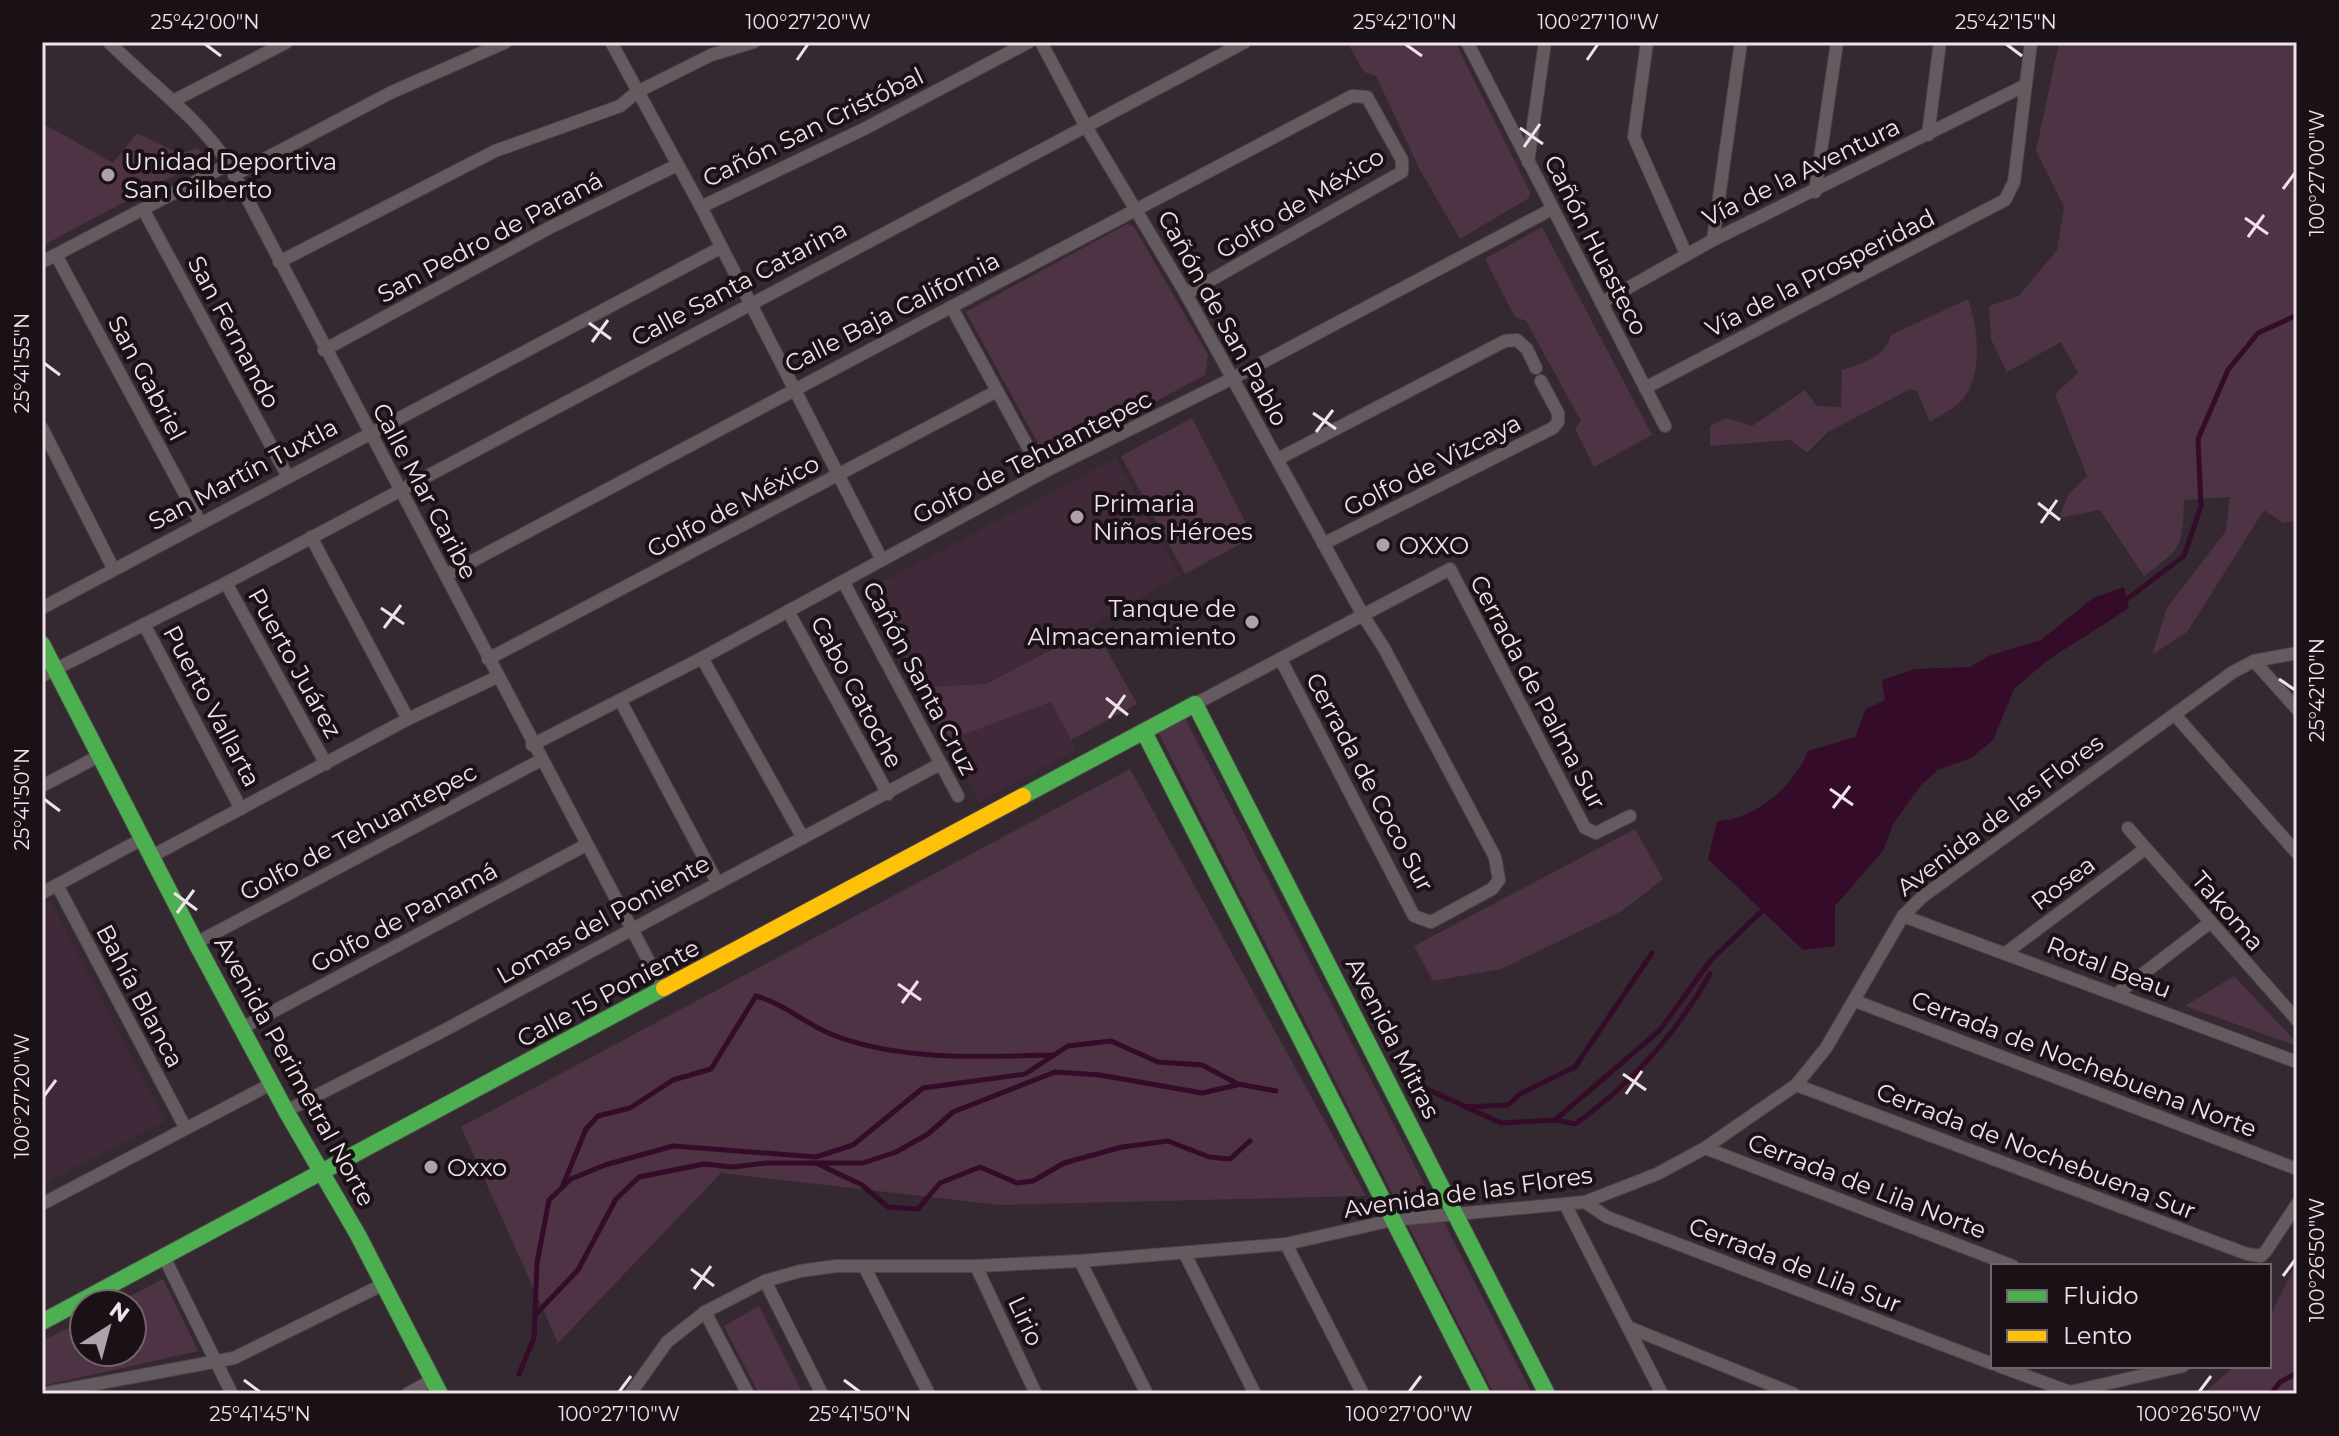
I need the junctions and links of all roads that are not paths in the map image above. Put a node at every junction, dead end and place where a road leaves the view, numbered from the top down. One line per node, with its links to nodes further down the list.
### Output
1 (109, 42): 19 (street, Calle Mar Caribe)
2 (287, 42): 19 (street)
3 (506, 42): 24 (street)
4 (611, 42): 17 (street, Cañón Santa Cruz)
5 (754, 42): 17 (street)
6 (1029, 42): 26 (street, Cañón San Cristóbal)
7 (1041, 42): 20 (street, Cañón de San Pablo)
8 (1245, 42): 20 (street, Calle Santa Catarina)
9 (1467, 42): 22 (street, Cañón Huasteco)
10 (1545, 42): 22 (street)
11 (1647, 42): 32 (street)
12 (1741, 42): 30 (street)
13 (1837, 42): 25 (street)
14 (1940, 42): 21 (street)
15 (2031, 42): 16 (street)
16 (2024, 86): 21 (street, Vía de la Aventura); 44 (street, Vía de la Prosperidad)
17 (637, 92): 23 (street, Cañón Santa Cruz); 35 (street)
18 (1361, 94): 28 (street, Calle Baja California); 36 (street, Golfo de México)
19 (175, 100): 24 (street, Calle Mar Caribe)
20 (1085, 125): 28 (street, Cañón de San Pablo); 37 (street, Calle Santa Catarina)
21 (1928, 135): 25 (street, Vía de la Aventura)
22 (1528, 162): 29 (street, Cañón Huasteco)
23 (677, 165): 26 (street, Cañón Santa Cruz); 40 (street, San Pedro de Paraná)
24 (232, 170): 27 (street); 35 (street, Calle Mar Caribe)
25 (1815, 192): 30 (street, Vía de la Aventura)
26 (701, 207): 31 (street, Cañón Santa Cruz)
27 (143, 209): 33 (street); 52 (street, San Fernando)
28 (1136, 209): 36 (street, Cañón de San Pablo); 39 (street, Calle Baja California)
29 (1552, 209): 38 (street, Cañón Huasteco); 42 (street, Golfo de Tehuantepec)
30 (1713, 240): 32 (street, Vía de la Aventura)
31 (720, 248): 37 (street, Cañón Santa Cruz); 49 (street, San Martín Tuxtla)
32 (1686, 254): 38 (street, Vía de la Aventura)
33 (56, 255): 34 (street); 55 (street, San Gabriel)
34 (42, 262)
35 (279, 262): 40 (street, Calle Mar Caribe)
36 (1186, 294): 42 (street, Cañón de San Pablo)
37 (748, 303): 45 (street, Cañón Santa Cruz); 54 (street, Calle Santa Catarina)
38 (1601, 303): 44 (street, Cañón Huasteco)
39 (952, 308): 45 (street, Calle Baja California); 46 (street)
40 (324, 350): 49 (street, Calle Mar Caribe)
41 (1536, 368): 50 (street)
42 (1233, 378): 50 (street, Cañón de San Pablo); 51 (street, Golfo de Tehuantepec)
43 (1541, 381): 57 (street, Golfo de Vizcaya)
44 (1645, 388): 47 (street, Cañón Huasteco)
45 (791, 389): 53 (street, Cañón Santa Cruz); 60 (street, Calle Baja California)
46 (997, 391): 51 (street); 53 (street, Golfo de México)
47 (1665, 426)
48 (42, 428): 59 (street)
49 (369, 432): 52 (street, San Martín Tuxtla); 54 (street, Calle Mar Caribe)
50 (1278, 459): 57 (street, Cañón de San Pablo)
51 (1042, 473): 58 (street, Golfo de Tehuantepec)
52 (287, 475): 55 (street, San Martín Tuxtla)
53 (838, 476): 58 (street, Cañón Santa Cruz); 70 (street, Golfo de México)
54 (398, 490): 56 (street, Calle Santa Catarina); 60 (street, Calle Mar Caribe)
55 (200, 522): 59 (street, San Martín Tuxtla)
56 (311, 537): 62 (street, Calle Santa Catarina); 79 (street)
57 (1323, 544): 65 (street, Cañón de San Pablo)
58 (882, 560): 61 (street, Golfo de Tehuantepec)
59 (113, 568): 63 (street, San Martín Tuxtla)
60 (446, 575): 70 (street, Calle Mar Caribe)
61 (843, 581): 64 (street, Golfo de Tehuantepec); 85 (street, Cañón Santa Cruz)
62 (226, 583): 66 (street, Calle Santa Catarina); 84 (street, Puerto Juárez)
63 (42, 608)
64 (788, 611): 69 (street, Golfo de Tehuantepec); 87 (street, Cabo Catoche)
65 (1364, 617): 71 (street); 90 (street, Cerrada de Palma Sur); 102 (street, Cañón de San Pablo)
66 (144, 624): 73 (street, Calle Santa Catarina); 89 (street, Puerto Vallarta)
67 (42, 644): 73 (street, Avenida Perimetral Norte)
68 (2297, 653): 72 (street, Avenida de las Flores)
69 (702, 658): 75 (street, Golfo de Tehuantepec); 92 (street)
70 (488, 659): 74 (street, Calle Mar Caribe)
71 (1281, 660): 76 (street); 102 (street, Cerrada de Coco Sur)
72 (2254, 661): 77 (street); 78 (street, Avenida de las Flores)
73 (48, 673): 82 (street, Avenida Perimetral Norte)
74 (497, 677): 79 (street); 81 (street, Calle Mar Caribe)
75 (620, 700): 81 (street, Golfo de Tehuantepec); 98 (street)
76 (1195, 704): 80 (street, Calle 15 Poniente); 124 (street, Avenida Mitras)
77 (2297, 709)
78 (2175, 715): 96 (street); 101 (street, Avenida de las Flores)
79 (408, 719): 84 (street)
80 (1144, 732): 107 (street, Calle 15 Poniente); 125 (street)
81 (532, 745): 83 (street, Calle Mar Caribe)
82 (99, 756): 86 (street); 93 (street, Avenida Perimetral Norte)
83 (541, 760): 94 (street, Calle Mar Caribe); 105 (street, Golfo de Tehuantepec)
84 (326, 764): 89 (street)
85 (940, 764): 87 (street, Lomas del Poniente); 88 (street, Cañón Santa Cruz)
86 (42, 786)
87 (888, 794): 92 (street, Lomas del Poniente)
88 (958, 796)
89 (241, 809): 97 (street)
90 (1630, 816)
91 (2128, 828): 95 (street, Takoma)
92 (803, 838): 98 (street, Lomas del Poniente)
93 (142, 839): 97 (street, Avenida Perimetral Norte); 99 (street)
94 (586, 845): 104 (street, Calle Mar Caribe); 111 (street, Golfo de Panamá)
95 (2145, 849): 103 (street, Takoma); 106 (street, Rosea)
96 (2297, 853)
97 (152, 856): 105 (street, Avenida Perimetral Norte)
98 (717, 882): 104 (street, Lomas del Poniente)
99 (57, 885): 100 (street); 116 (street, Bahía Blanca)
100 (42, 893)
101 (1903, 916): 106 (street, Rotal Beau); 109 (street, Avenida de las Flores)
102 (1423, 921)
103 (2208, 924): 108 (street); 110 (street, Takoma)
104 (632, 931): 107 (street, Calle Mar Caribe); 115 (street, Lomas del Poniente)
105 (196, 943): 111 (street, Avenida Perimetral Norte)
106 (2007, 952): 108 (street, Rotal Beau)
107 (664, 990): 119 (street, Calle 15 Poniente)
108 (2118, 993): 112 (street, Rotal Beau)
109 (1855, 1001): 114 (street, Avenida de las Flores); 118 (street, Cerrada de Nochebuena Norte)
110 (2297, 1020)
111 (244, 1027): 113 (street, Avenida Perimetral Norte)
112 (2297, 1062)
113 (271, 1084): 115 (street, Avenida Perimetral Norte); 116 (street)
114 (1796, 1085): 117 (street, Avenida de las Flores); 123 (street, Cerrada de Nochebuena Sur)
115 (286, 1111): 119 (street, Avenida Perimetral Norte)
116 (185, 1127): 121 (street)
117 (1705, 1148): 120 (street, Avenida de las Flores); 130 (street, Cerrada de Lila Norte)
118 (2297, 1169)
119 (323, 1171): 128 (street, Calle 15 Poniente); 134 (street, Avenida Perimetral Norte)
120 (1585, 1202): 122 (street, Avenida de las Flores); 139 (street, Cerrada de Lila Sur)
121 (42, 1204)
122 (1565, 1204): 124 (street, Avenida de las Flores); 137 (street)
123 (2297, 1204)
124 (1455, 1212): 125 (street, Avenida de las Flores); 156 (street, Avenida Mitras)
125 (1393, 1220): 126 (street, Avenida de las Flores); 155 (street)
126 (1286, 1244): 127 (street, Avenida de las Flores); 154 (street)
127 (1185, 1254): 129 (street, Avenida de las Flores); 153 (street)
128 (163, 1255): 136 (street, Calle 15 Poniente); 138 (street)
129 (1080, 1261): 132 (street, Avenida de las Flores); 152 (street)
130 (2008, 1264)
131 (864, 1266): 132 (street, Avenida de las Flores); 133 (street, Avenida de las Flores); 150 (street)
132 (976, 1266): 151 (street, Lirio)
133 (765, 1281): 135 (street, Avenida de las Flores); 149 (street)
134 (384, 1284): 138 (street); 142 (street, Avenida Perimetral Norte)
135 (705, 1312): 143 (street, Avenida de las Flores); 148 (street)
136 (42, 1322)
137 (1628, 1327): 157 (street); 158 (street)
138 (216, 1362): 145 (street); 146 (street)
139 (1991, 1363)
140 (2004, 1368): 144 (street)
141 (2174, 1368): 144 (street)
142 (436, 1387): 147 (street)
143 (634, 1391)
144 (2070, 1392)
145 (42, 1394)
146 (232, 1394)
147 (407, 1394)
148 (748, 1394)
149 (822, 1394)
150 (929, 1394)
151 (1036, 1394)
152 (1147, 1394)
153 (1255, 1394)
154 (1363, 1394)
155 (1482, 1394)
156 (1547, 1394)
157 (1662, 1394)
158 (1794, 1394)

